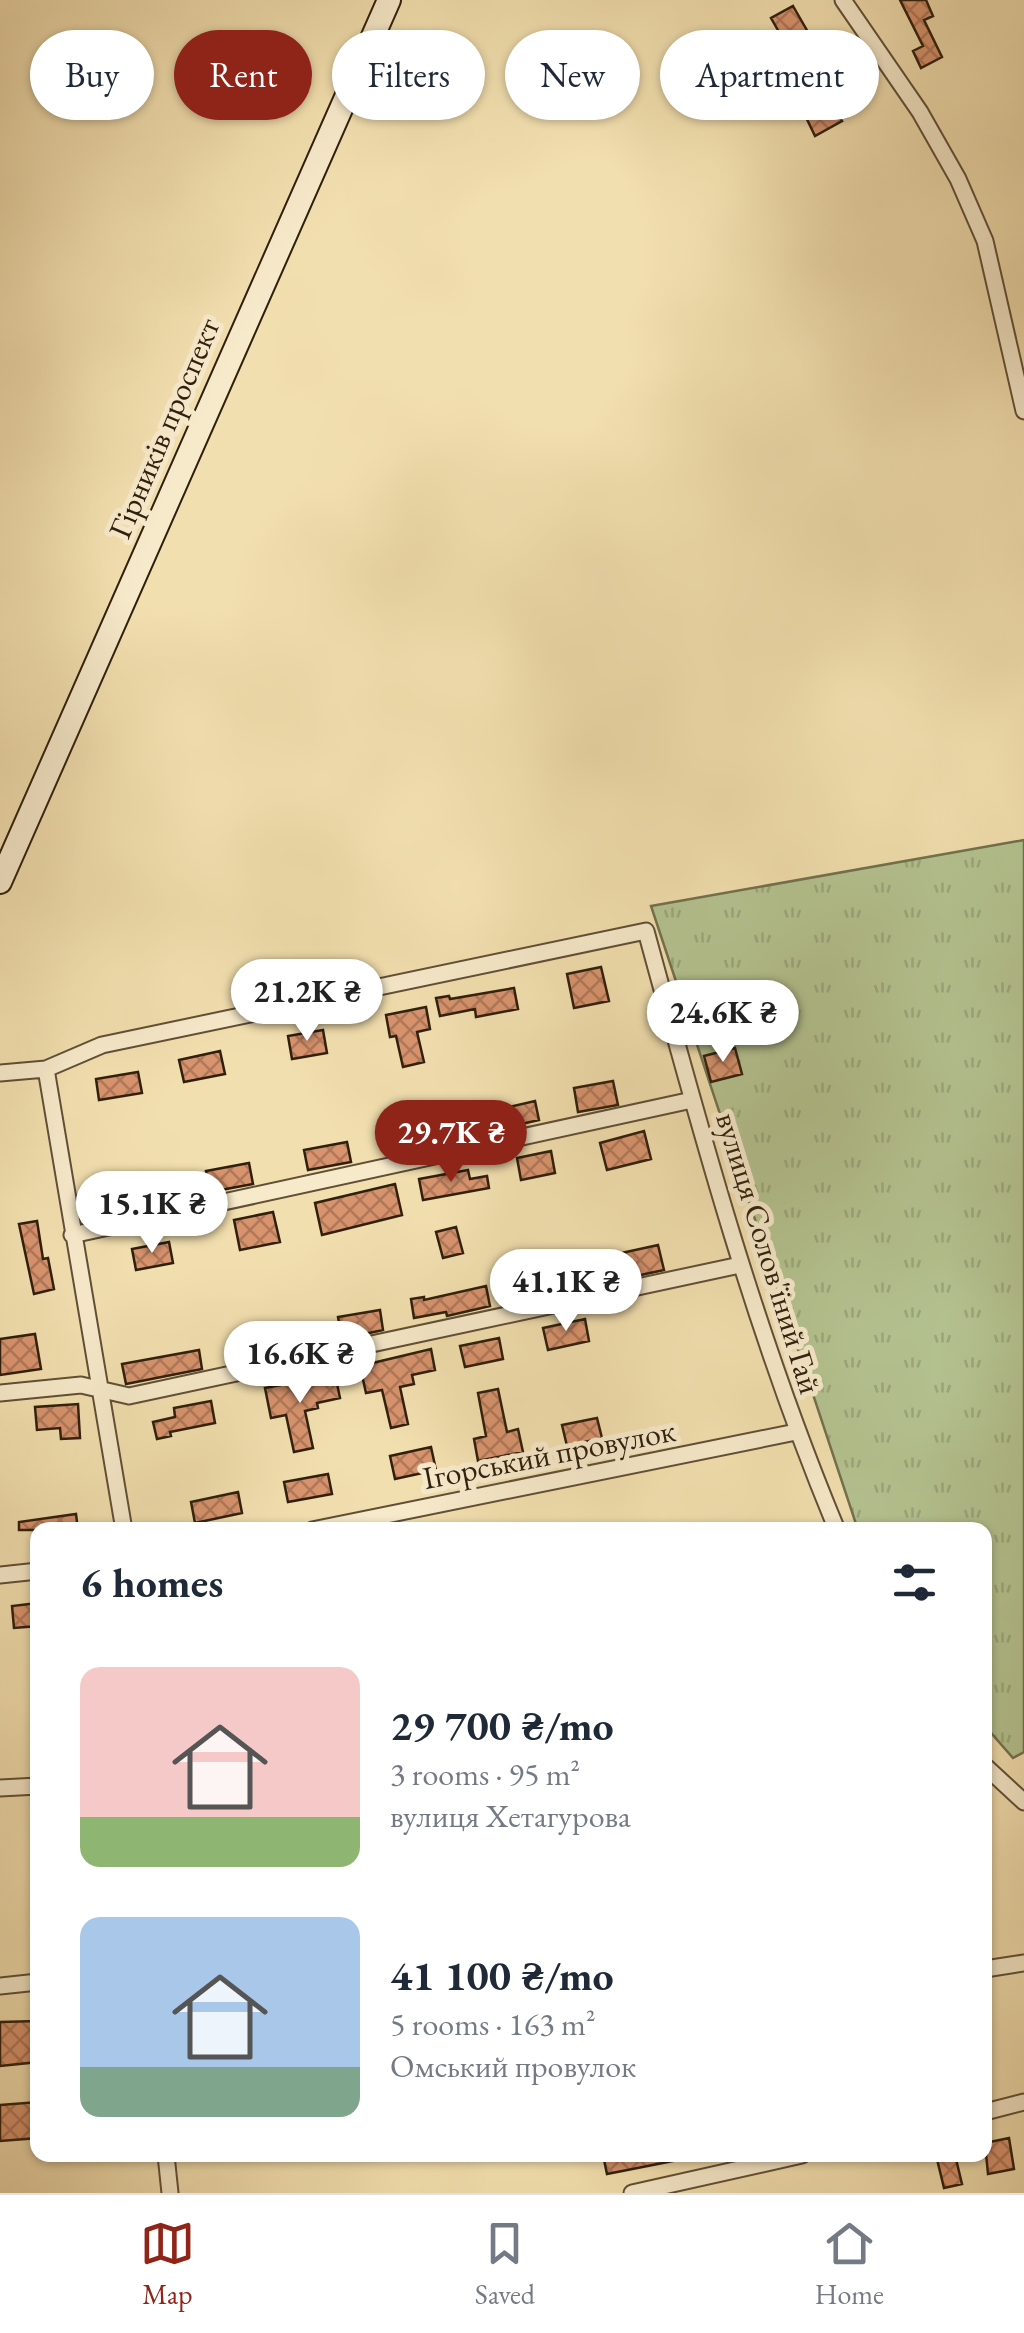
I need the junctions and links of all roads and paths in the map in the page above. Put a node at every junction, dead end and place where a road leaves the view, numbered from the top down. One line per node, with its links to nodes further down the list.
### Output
1 (390, 0): 4 (main road, Гірників проспект)
2 (844, 0): 3 (street)
3 (1024, 410)
4 (0, 882)
5 (46, 1069): 6 (street); 7 (street, вулиця Солов'їний Гай); 8 (street)
6 (0, 1074)
7 (692, 1100): 8 (street); 9 (street, вулиця Солов'їний Гай)
8 (72, 1235): 10 (street)
9 (740, 1264): 10 (street); 12 (street, вулиця Солов'їний Гай)
10 (100, 1390): 11 (street); 13 (street)
11 (0, 1393)
12 (796, 1432): 14 (street, Ігорський провулок); 15 (street, вулиця Солов'їний Гай)
13 (123, 1522)
14 (352, 1522)
15 (834, 1522)
16 (30, 1573): 17 (street)
17 (0, 1575)
18 (992, 1772): 21 (street)
19 (30, 1786): 20 (street)
20 (0, 1788)
21 (1024, 1802)
22 (1024, 1963): 23 (street)
23 (992, 1969)
24 (30, 1983): 25 (street)
25 (0, 1986)
26 (1024, 2102): 27 (street)
27 (992, 2110)
28 (167, 2162): 31 (street)
29 (772, 2162): 30 (street)
30 (717, 2175): 32 (street); 33 (street)
31 (170, 2193)
32 (632, 2193)
33 (722, 2193)

